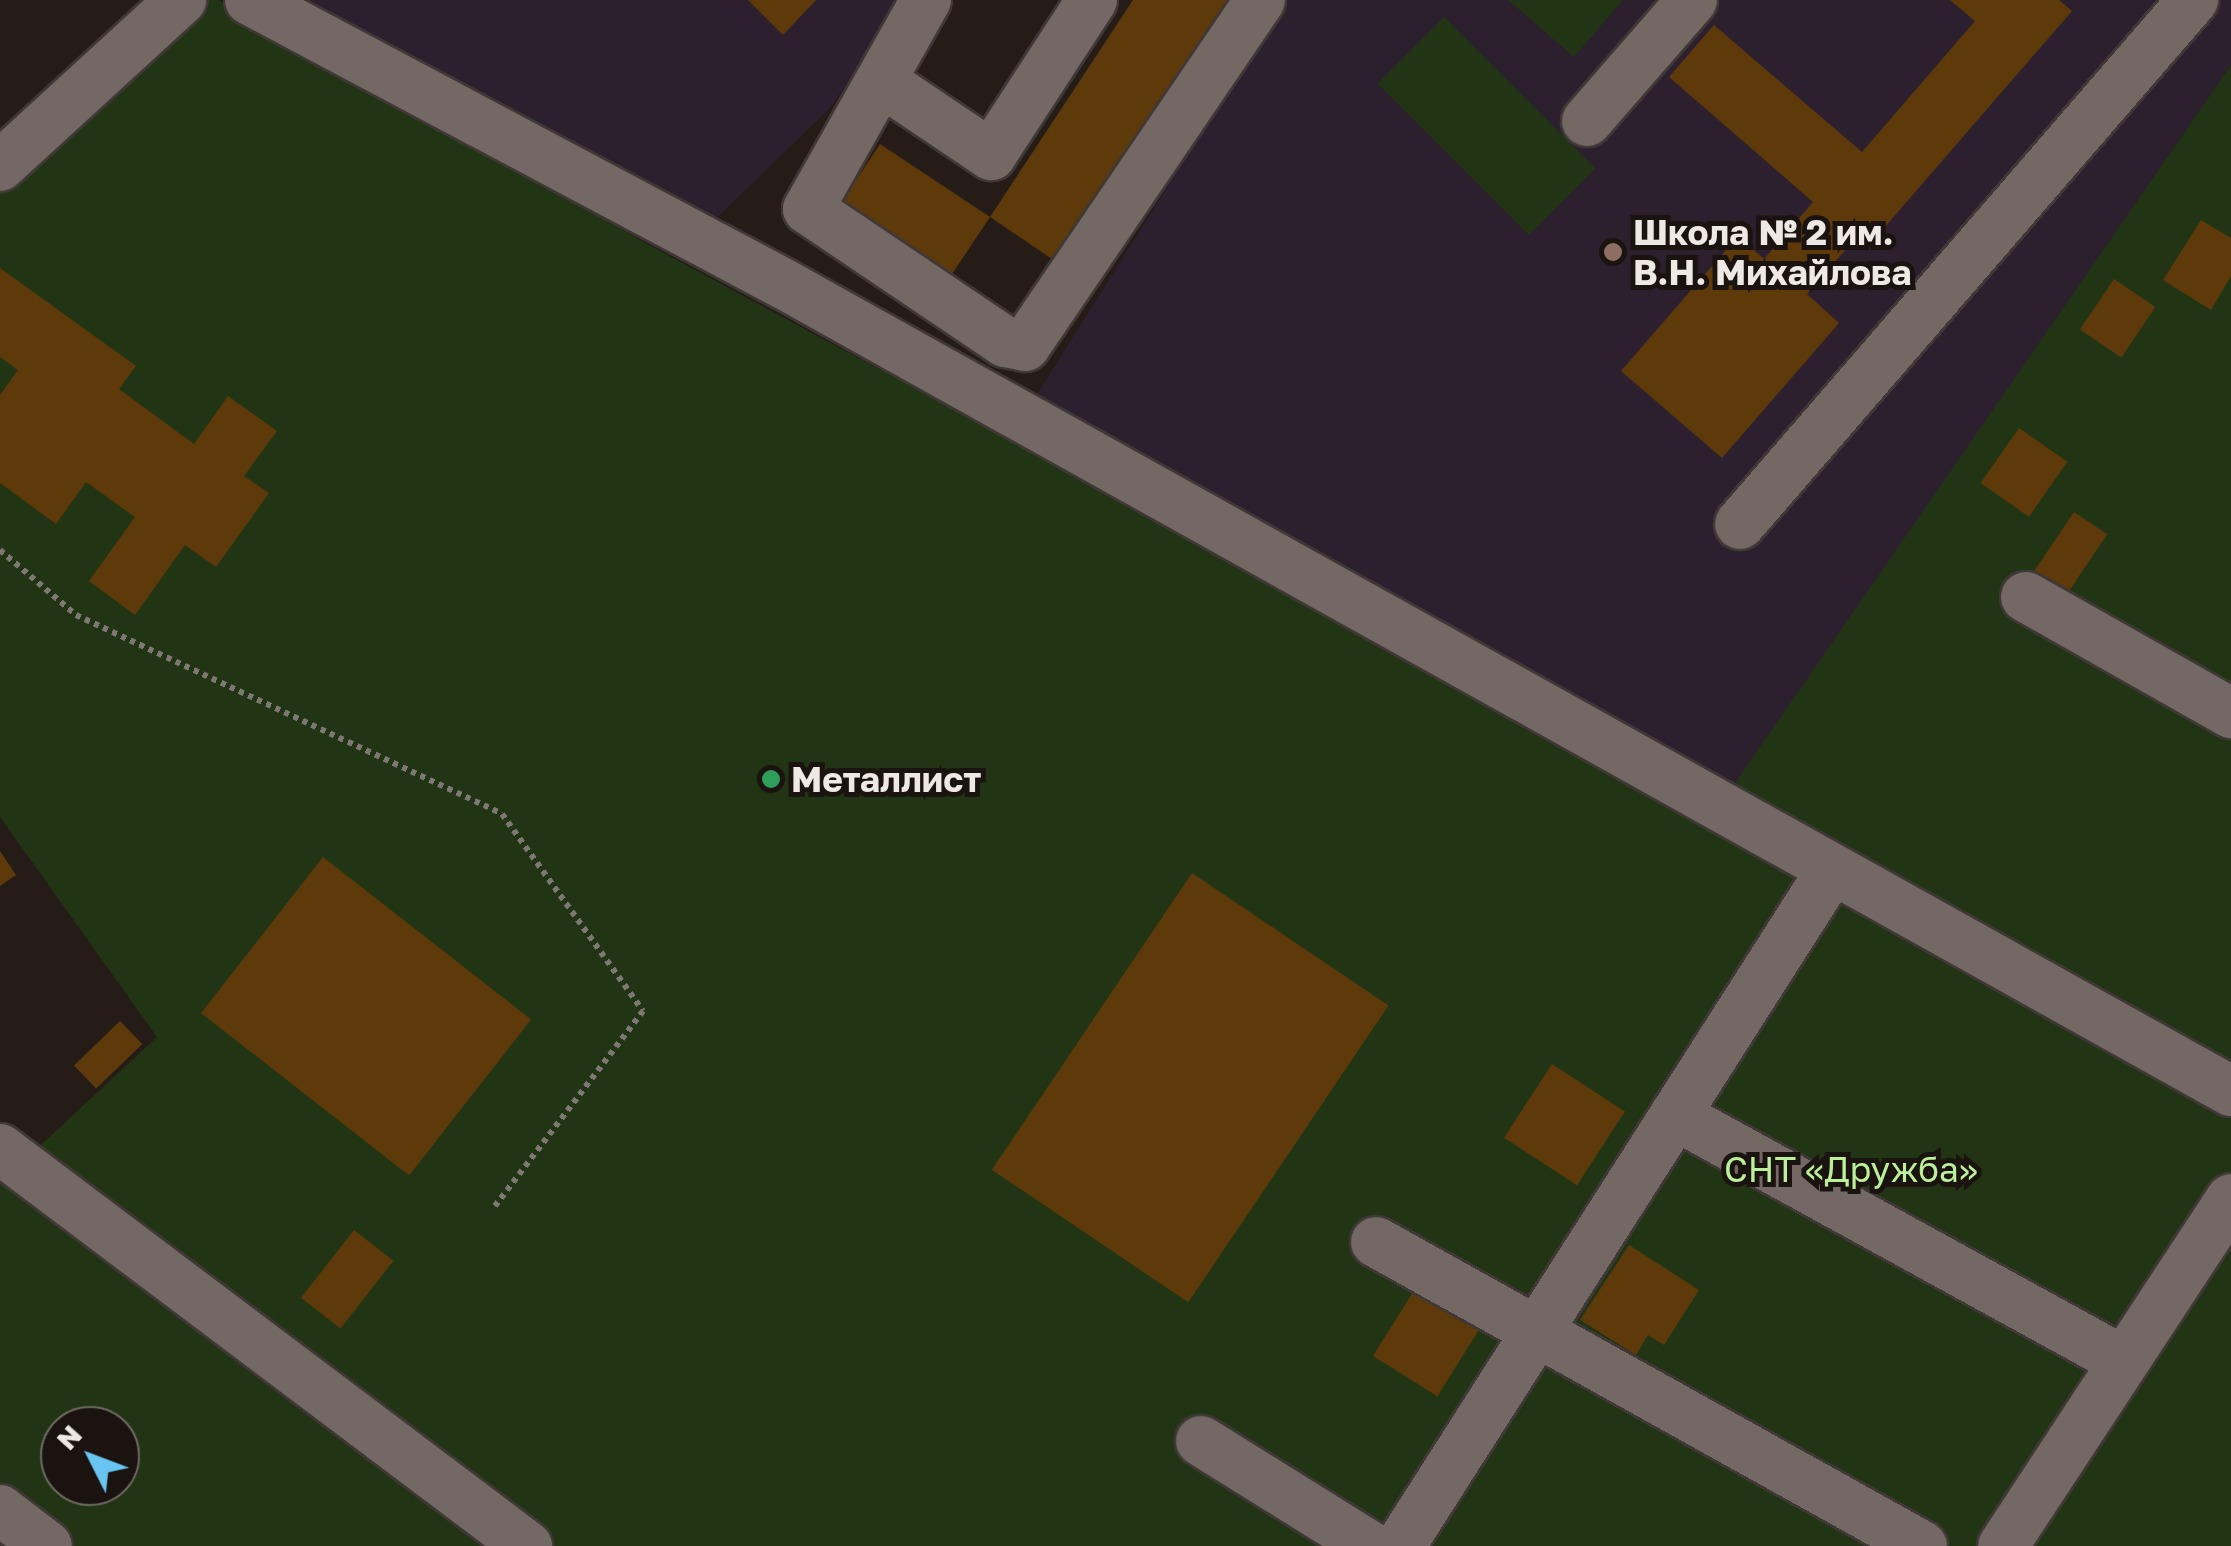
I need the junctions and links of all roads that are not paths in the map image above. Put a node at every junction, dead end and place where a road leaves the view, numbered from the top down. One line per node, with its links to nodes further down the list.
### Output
1 (181, 0): 10 (street)
2 (250, 0): 14 (street)
3 (926, 0): 8 (street)
4 (1092, 0): 8 (street)
5 (1260, 0): 8 (street)
6 (1692, 0): 9 (street)
7 (2177, 5): 11 (street)
8 (882, 80)
9 (1586, 120)
10 (0, 166)
11 (1740, 524)
12 (2026, 596): 13 (street)
13 (2231, 714)
14 (1830, 871): 15 (street); 16 (street)
15 (2231, 1091)
16 (1675, 1116): 20 (street); 21 (street)
17 (0, 1148): 25 (street)
18 (2231, 1199): 21 (street)
19 (1376, 1242): 20 (street)
20 (1533, 1336): 27 (street); 28 (street)
21 (2123, 1362): 29 (street)
22 (1201, 1441): 26 (street)
23 (0, 1510): 24 (street)
24 (47, 1546)
25 (527, 1546)
26 (1370, 1546)
27 (1400, 1546)
28 (1922, 1546)
29 (2003, 1546)

